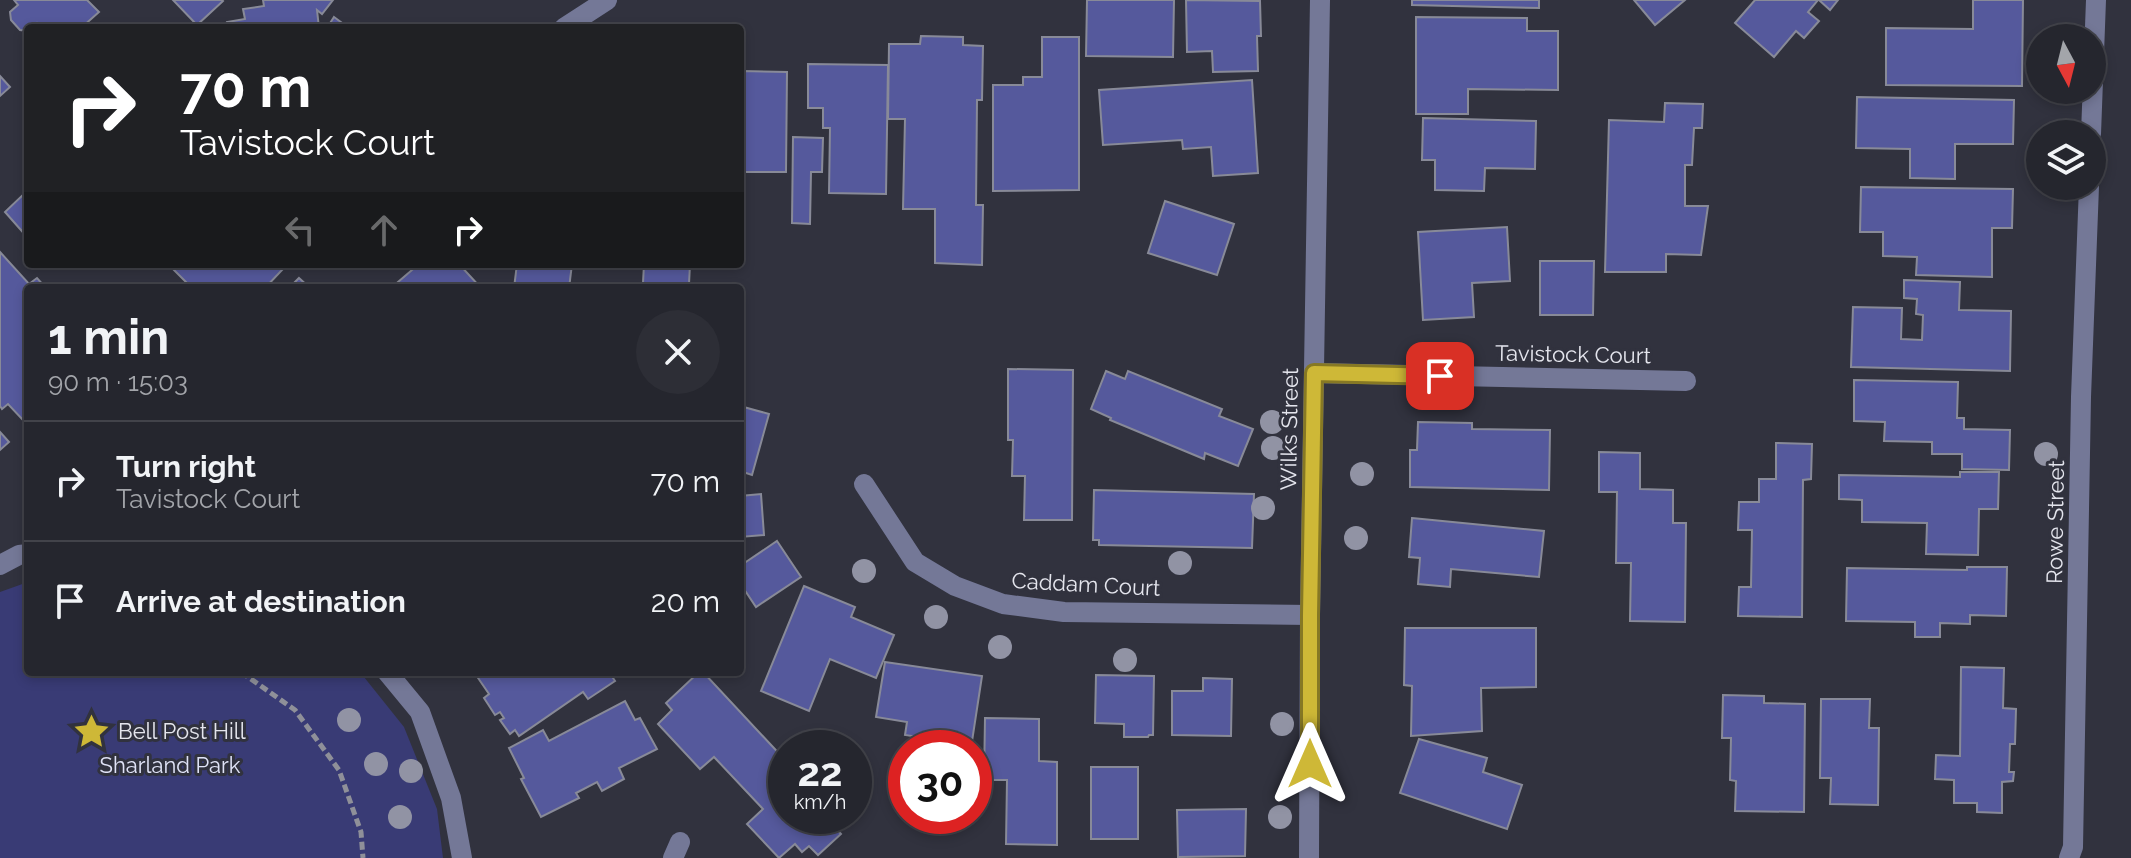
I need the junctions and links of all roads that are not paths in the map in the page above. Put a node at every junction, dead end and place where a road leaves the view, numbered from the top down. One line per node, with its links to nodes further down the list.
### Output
1 (607, 0): 4 (street)
2 (1320, 0): 7 (street, Wilks Street)
3 (2096, 0): 5 (street)
4 (570, 24)
5 (2092, 120)
6 (2088, 200): 16 (street, Rowe Street)
7 (1314, 373): 8 (street, Tavistock Court); 12 (street, Wilks Street)
8 (1686, 381)
9 (864, 484): 12 (street, Caddam Court)
10 (24, 554): 11 (street)
11 (0, 565)
12 (1310, 615): 15 (street, Wilks Street)
13 (390, 676): 14 (street)
14 (462, 858)
15 (1309, 858)
16 (2069, 858)

